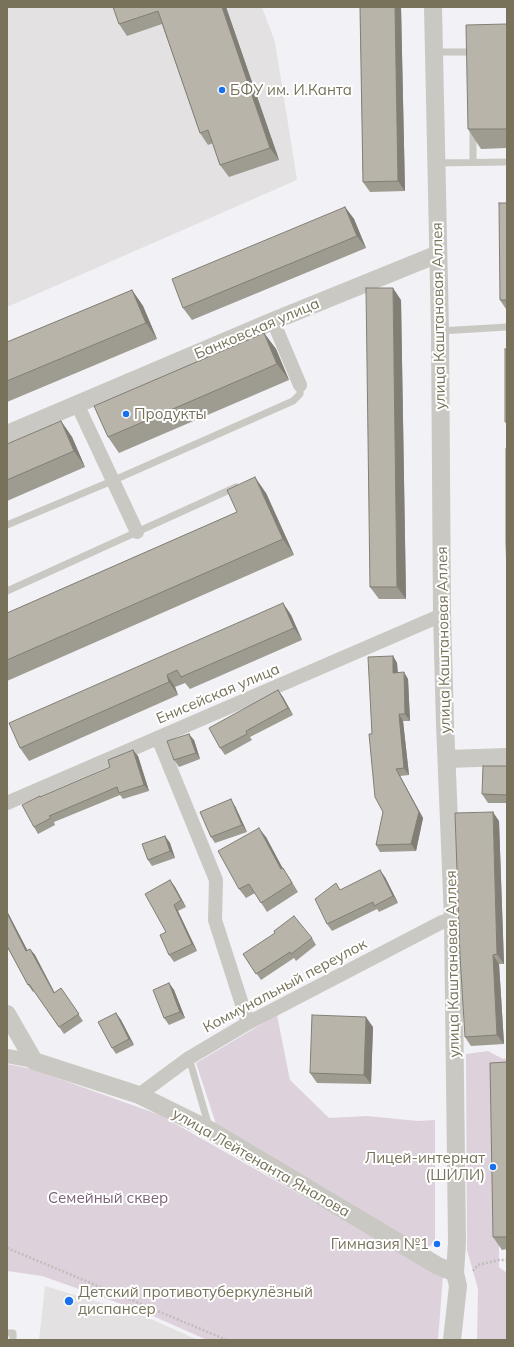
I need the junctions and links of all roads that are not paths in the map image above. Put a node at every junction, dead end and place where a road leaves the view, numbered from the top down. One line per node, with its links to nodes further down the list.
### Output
1 (433, 7): 2 (street, улица Каштановая Аллея)
2 (434, 52): 3 (lane); 7 (street, улица Каштановая Аллея)
3 (472, 60)
4 (473, 123): 5 (lane)
5 (474, 162): 6 (lane); 7 (lane)
6 (507, 162)
7 (436, 163): 8 (street, улица Каштановая Аллея)
8 (438, 254): 9 (street, Банковская улица); 11 (street, улица Каштановая Аллея)
9 (273, 321): 12 (street); 13 (street, Банковская улица)
10 (507, 327): 11 (lane)
11 (440, 331): 20 (street, улица Каштановая Аллея)
12 (300, 385): 15 (lane)
13 (77, 404): 14 (street, Банковская улица); 15 (street)
14 (7, 434)
15 (112, 481): 17 (lane); 18 (street)
16 (242, 485): 18 (lane)
17 (7, 525)
18 (137, 532): 19 (lane)
19 (7, 591)
20 (442, 615): 21 (street, Енисейская улица); 23 (street, улица Каштановая Аллея)
21 (158, 738): 24 (street, Енисейская улица); 27 (street)
22 (507, 757): 23 (street)
23 (447, 759): 25 (street, улица Каштановая Аллея)
24 (7, 803)
25 (453, 918): 27 (street, Коммунальный переулок); 33 (street, улица Каштановая Аллея)
26 (7, 1014): 30 (street)
27 (248, 1023): 29 (street, Коммунальный переулок)
28 (7, 1056): 30 (street, улица Лейтенанта Яналова)
29 (189, 1058): 31 (street, Коммунальный переулок); 32 (lane)
30 (34, 1061): 31 (street, улица Лейтенанта Яналова)
31 (139, 1095): 32 (street, улица Лейтенанта Яналова)
32 (210, 1130): 33 (street, улица Лейтенанта Яналова)
33 (461, 1275): 36 (street, улица Каштановая Аллея)
34 (7, 1333): 35 (lane)
35 (13, 1340)
36 (452, 1340)

